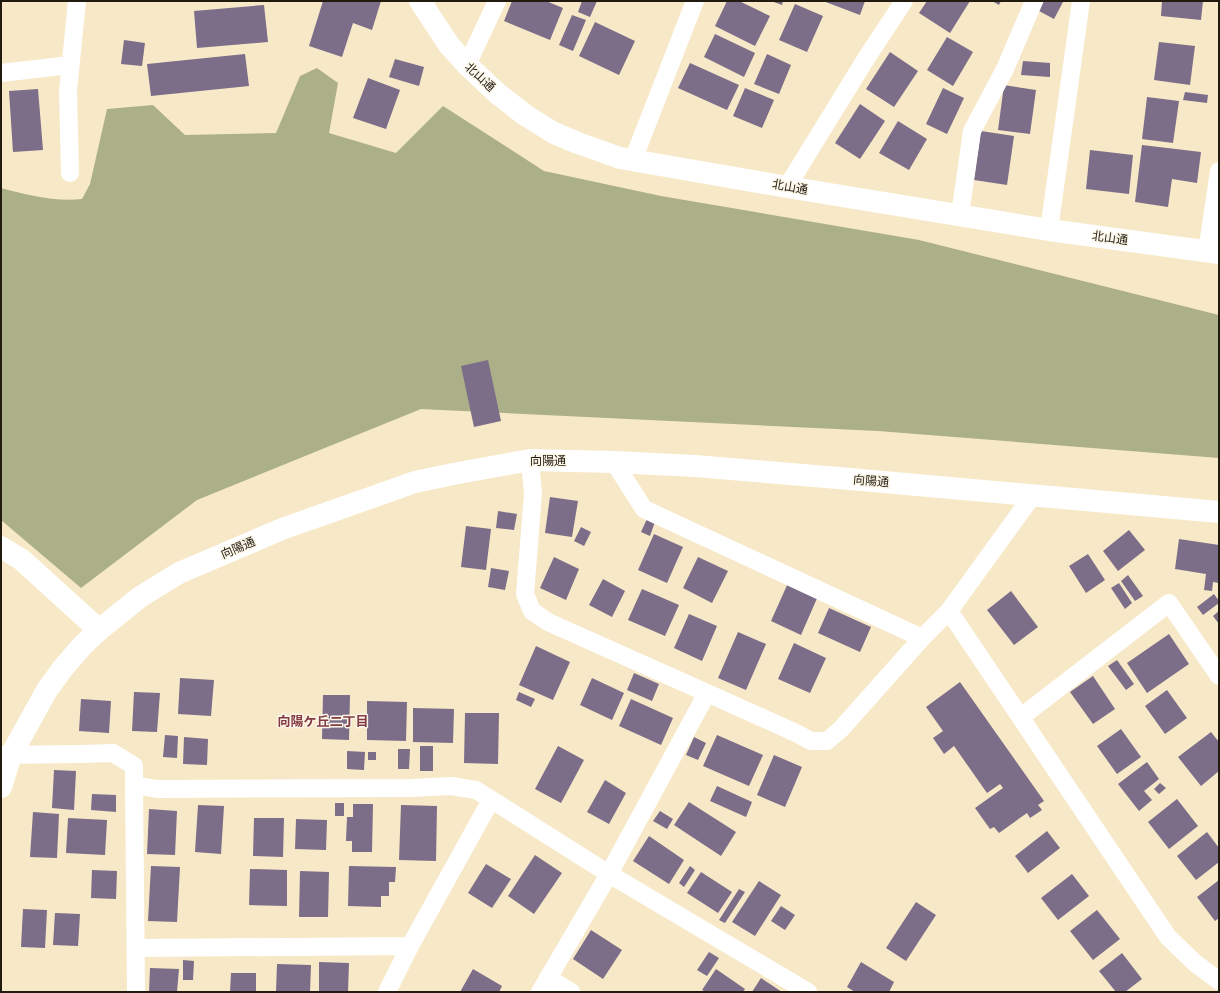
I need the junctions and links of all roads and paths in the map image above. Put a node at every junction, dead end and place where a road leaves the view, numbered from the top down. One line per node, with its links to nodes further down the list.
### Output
1 (77, 1): 8 (street)
2 (497, 1): 9 (street)
3 (695, 1): 11 (street)
4 (904, 1): 14 (street)
5 (1034, 1): 15 (street)
6 (1081, 1): 16 (street)
7 (424, 3): 9 (street, 北山通)
8 (70, 65): 10 (street); 13 (street)
9 (467, 65): 11 (street, 北山通)
10 (1, 73)
11 (633, 160): 14 (street, 北山通)
12 (1219, 171): 17 (street)
13 (70, 174)
14 (787, 187): 15 (street, 北山通)
15 (960, 215): 16 (street, 北山通)
16 (1049, 230): 17 (street, 北山通)
17 (1213, 252)
18 (530, 460): 19 (street, 向陽通); 24 (street, 向陽通); 27 (street)
19 (614, 462): 20 (street, 向陽通); 25 (street)
20 (1033, 495): 21 (street, 向陽通); 23 (street)
21 (1219, 512)
22 (1, 548): 24 (street)
23 (949, 611): 25 (street); 28 (street)
24 (98, 630): 29 (street, 向陽通)
25 (922, 638): 27 (street)
26 (1219, 676): 28 (street)
27 (707, 693): 33 (street)
28 (1021, 717): 36 (street)
29 (6, 755): 30 (street); 31 (street, 向陽通)
30 (134, 785): 32 (street); 35 (street)
31 (1, 787)
32 (491, 800): 33 (street); 34 (street)
33 (609, 874): 37 (street); 41 (street)
34 (410, 946): 35 (street); 39 (street)
35 (136, 948): 38 (street)
36 (1219, 981)
37 (544, 985): 40 (street)
38 (136, 992)
39 (387, 992)
40 (571, 992)
41 (808, 992)

